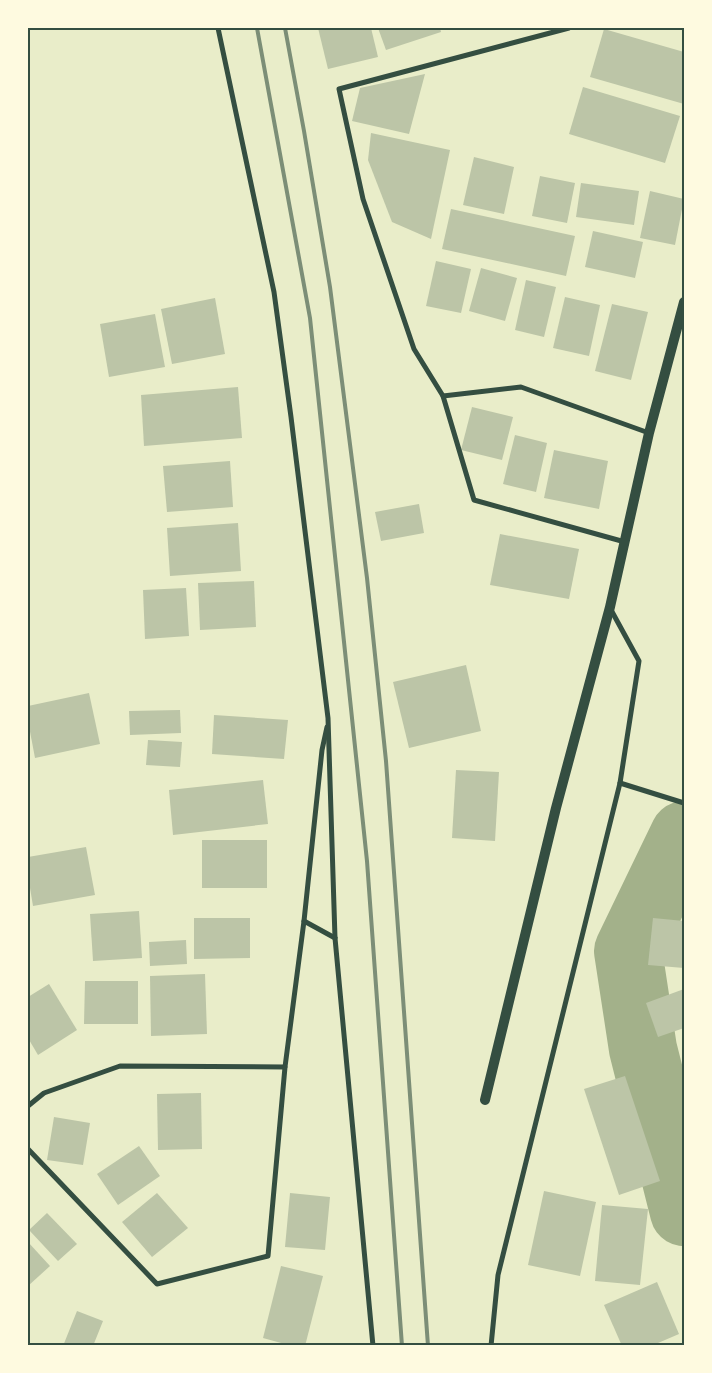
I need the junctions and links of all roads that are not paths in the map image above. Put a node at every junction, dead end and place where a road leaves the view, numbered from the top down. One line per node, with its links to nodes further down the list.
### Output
1 (218, 28): 8 (street)
2 (569, 28): 4 (street)
3 (684, 302): 5 (main road)
4 (443, 396): 5 (street); 6 (street)
5 (649, 433): 6 (main road)
6 (625, 542): 7 (main road)
7 (610, 607): 9 (street); 14 (main road)
8 (328, 718): 11 (street); 12 (street)
9 (620, 783): 10 (street); 18 (street)
10 (684, 803)
11 (304, 921): 12 (street); 13 (street)
12 (335, 938): 17 (street)
13 (285, 1067): 15 (street); 16 (street)
14 (485, 1100)
15 (28, 1106)
16 (28, 1148)
17 (373, 1346)
18 (491, 1346)

